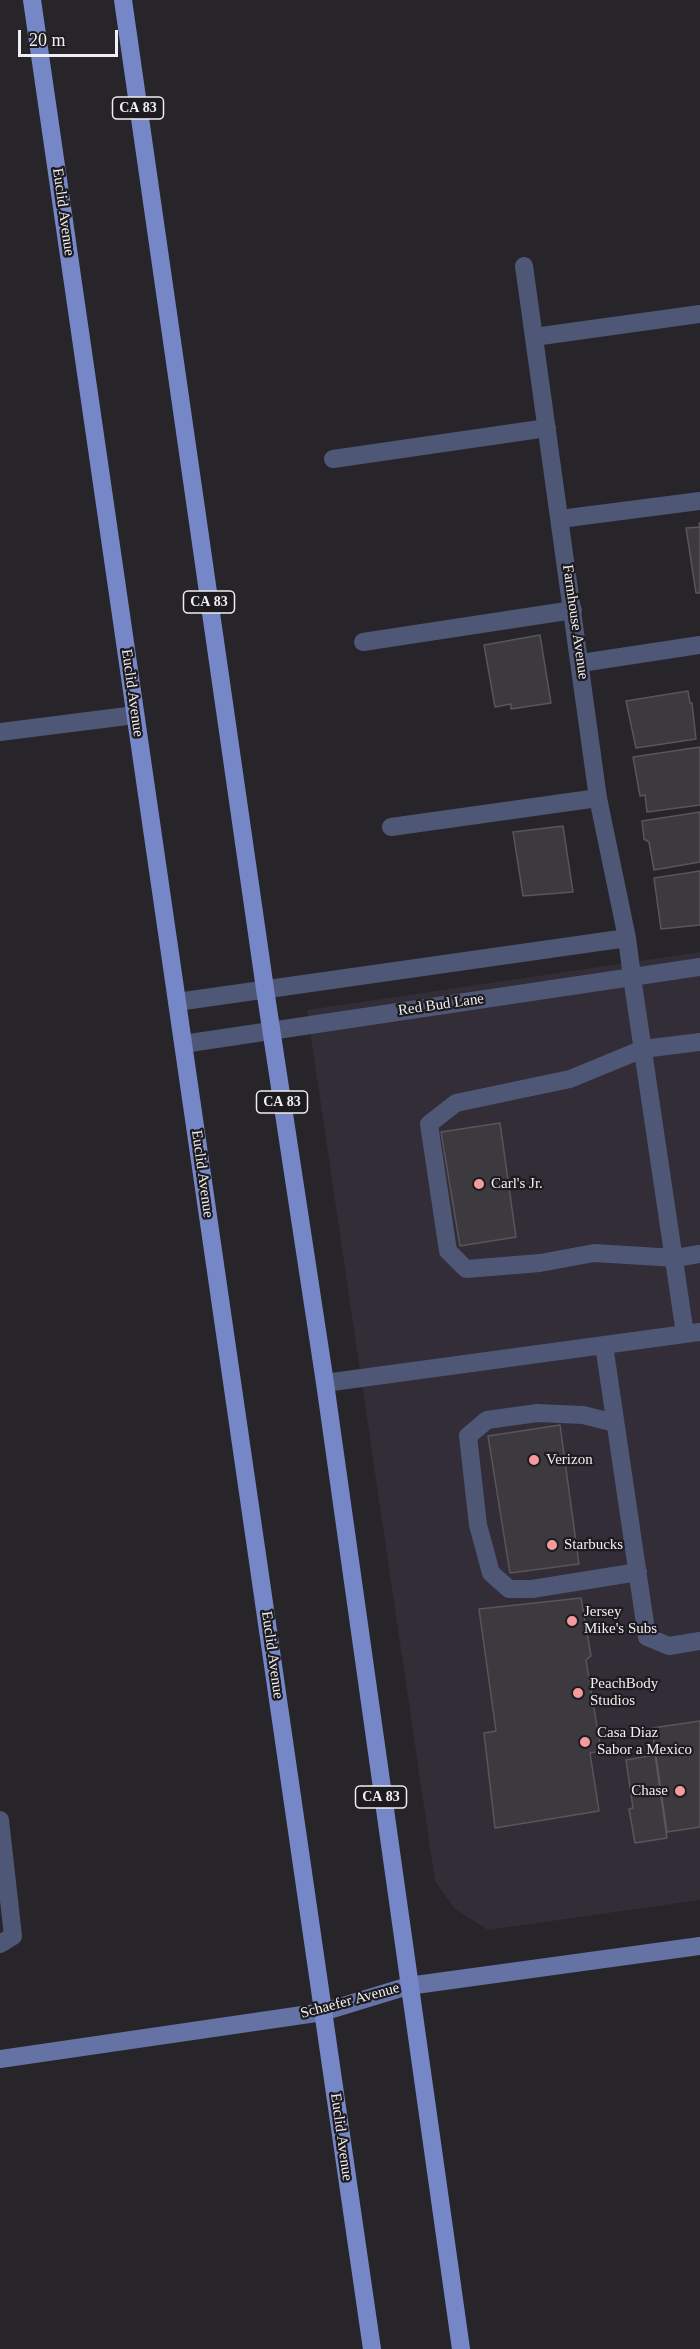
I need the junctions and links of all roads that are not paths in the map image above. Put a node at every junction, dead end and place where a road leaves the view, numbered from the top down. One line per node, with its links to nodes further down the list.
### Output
1 (32, 0): 15 (main road, Euclid Avenue)
2 (123, 0): 3 (street); 22 (main road, CA 83)
3 (128, 0)
4 (524, 266): 6 (street, Farmhouse Avenue)
5 (700, 314): 6 (street)
6 (534, 338): 7 (street, Farmhouse Avenue)
7 (547, 428): 8 (street); 10 (street, Farmhouse Avenue)
8 (333, 459)
9 (700, 501): 10 (street)
10 (561, 519): 11 (street, Farmhouse Avenue)
11 (573, 610): 12 (street); 14 (street, Farmhouse Avenue)
12 (363, 642)
13 (700, 645): 14 (street)
14 (581, 663): 17 (street, Farmhouse Avenue)
15 (135, 715): 16 (street); 23 (main road, Euclid Avenue)
16 (0, 732)
17 (598, 798): 18 (street); 19 (street, Farmhouse Avenue)
18 (391, 827)
19 (627, 938): 21 (street, Farmhouse Avenue); 22 (street)
20 (700, 967): 21 (street, Red Bud Lane)
21 (632, 977): 24 (street, Red Bud Lane); 27 (street, Farmhouse Avenue)
22 (265, 989): 23 (street); 24 (main road, CA 83)
23 (177, 1002): 26 (main road, Euclid Avenue)
24 (272, 1030): 26 (street, Red Bud Lane); 32 (main road, CA 83)
25 (700, 1042): 27 (street)
26 (183, 1044): 40 (main road, Euclid Avenue)
27 (644, 1049): 29 (street, Farmhouse Avenue); 29 (street)
28 (700, 1254): 29 (street)
29 (676, 1258): 30 (street, Farmhouse Avenue)
30 (693, 1333): 31 (street)
31 (604, 1345): 32 (street); 33 (street)
32 (325, 1383): 39 (main road, CA 83)
33 (615, 1423): 34 (street); 34 (street)
34 (638, 1572): 35 (street)
35 (700, 1641)
36 (0, 1820): 37 (street)
37 (0, 1944)
38 (700, 1946): 39 (street, Schaefer Avenue)
39 (408, 1986): 40 (street, Schaefer Avenue); 43 (main road, CA 83)
40 (323, 2012): 41 (street, Schaefer Avenue); 42 (main road, Euclid Avenue)
41 (0, 2059)
42 (372, 2349)
43 (461, 2349)

